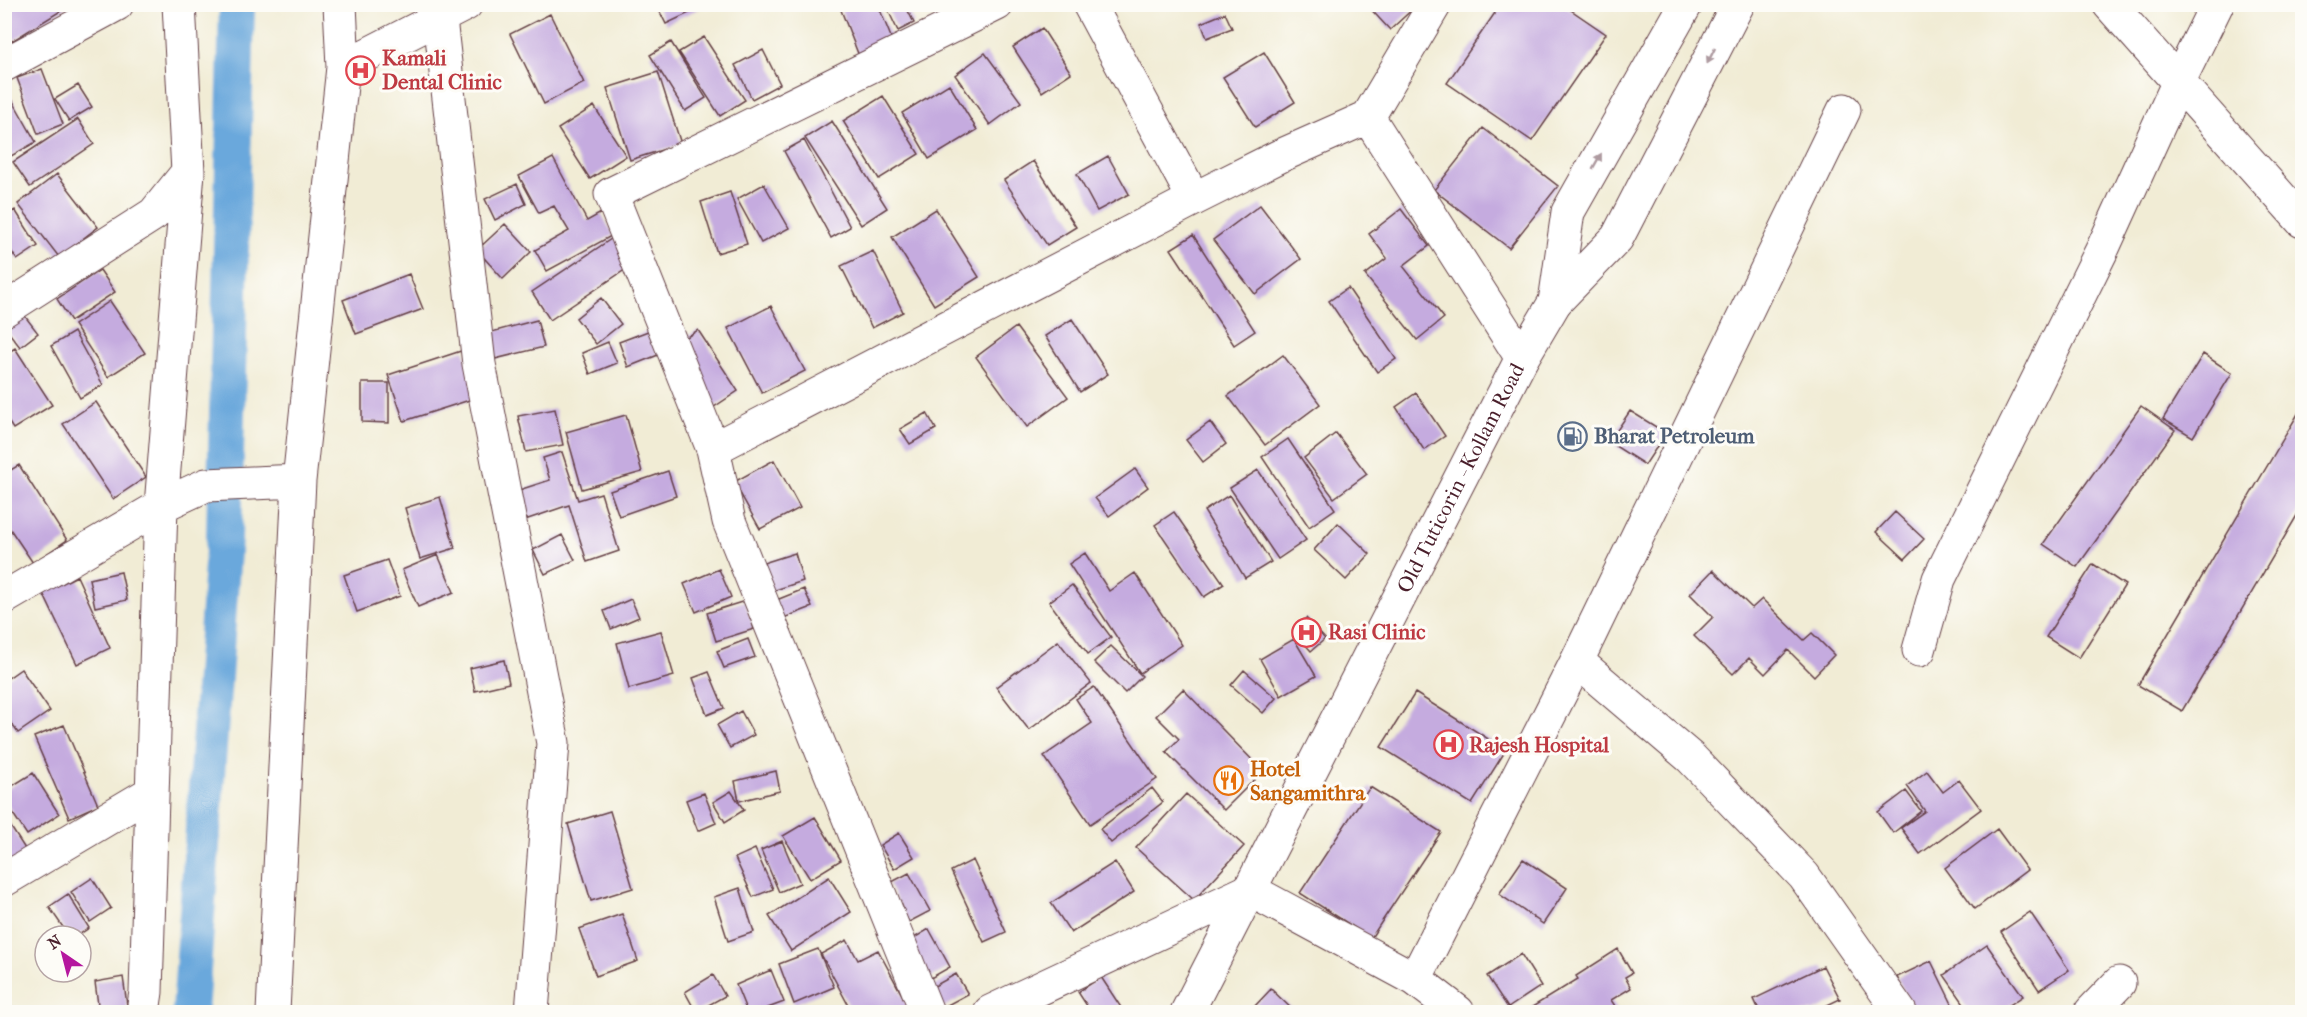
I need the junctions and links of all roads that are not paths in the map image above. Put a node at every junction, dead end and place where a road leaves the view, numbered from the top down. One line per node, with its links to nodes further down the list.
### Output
1 (117, 4): 12 (street)
2 (179, 4): 17 (street)
3 (340, 4): 13 (street)
4 (997, 4): 23 (street)
5 (1089, 4): 18 (street)
6 (1435, 4): 16 (street)
7 (1686, 4): 20 (street, Old Tuticorin - Kollam Road, one-way to 7)
8 (1738, 4): 20 (street, one-way to 20)
9 (2109, 4): 14 (street)
10 (2217, 4): 14 (street)
11 (453, 12): 13 (street); 36 (street)
12 (4, 65)
13 (343, 67): 24 (street)
14 (2179, 81): 19 (street); 27 (street)
15 (1844, 110): 28 (street)
16 (1368, 117): 18 (street); 22 (street)
17 (188, 172): 21 (street); 25 (street)
18 (1194, 199): 23 (street)
19 (2302, 221)
20 (1555, 302): 22 (street, Old Tuticorin - Kollam Road)
21 (4, 310)
22 (1522, 358): 31 (street, Old Tuticorin - Kollam Road)
23 (713, 449): 37 (street)
24 (299, 481): 25 (street); 35 (street)
25 (161, 506): 26 (street); 29 (street)
26 (4, 598)
27 (1919, 650)
28 (1577, 661): 32 (street); 41 (street)
29 (152, 792): 30 (street); 34 (street)
30 (4, 880)
31 (1250, 890): 32 (street); 38 (street); 39 (street, Old Tuticorin - Kollam Road)
32 (1415, 979): 40 (street)
33 (2120, 984): 42 (street)
34 (143, 1012)
35 (273, 1012)
36 (532, 1012)
37 (927, 1012)
38 (990, 1012)
39 (1187, 1012)
40 (1458, 1012)
41 (1900, 1012)
42 (2091, 1012)

